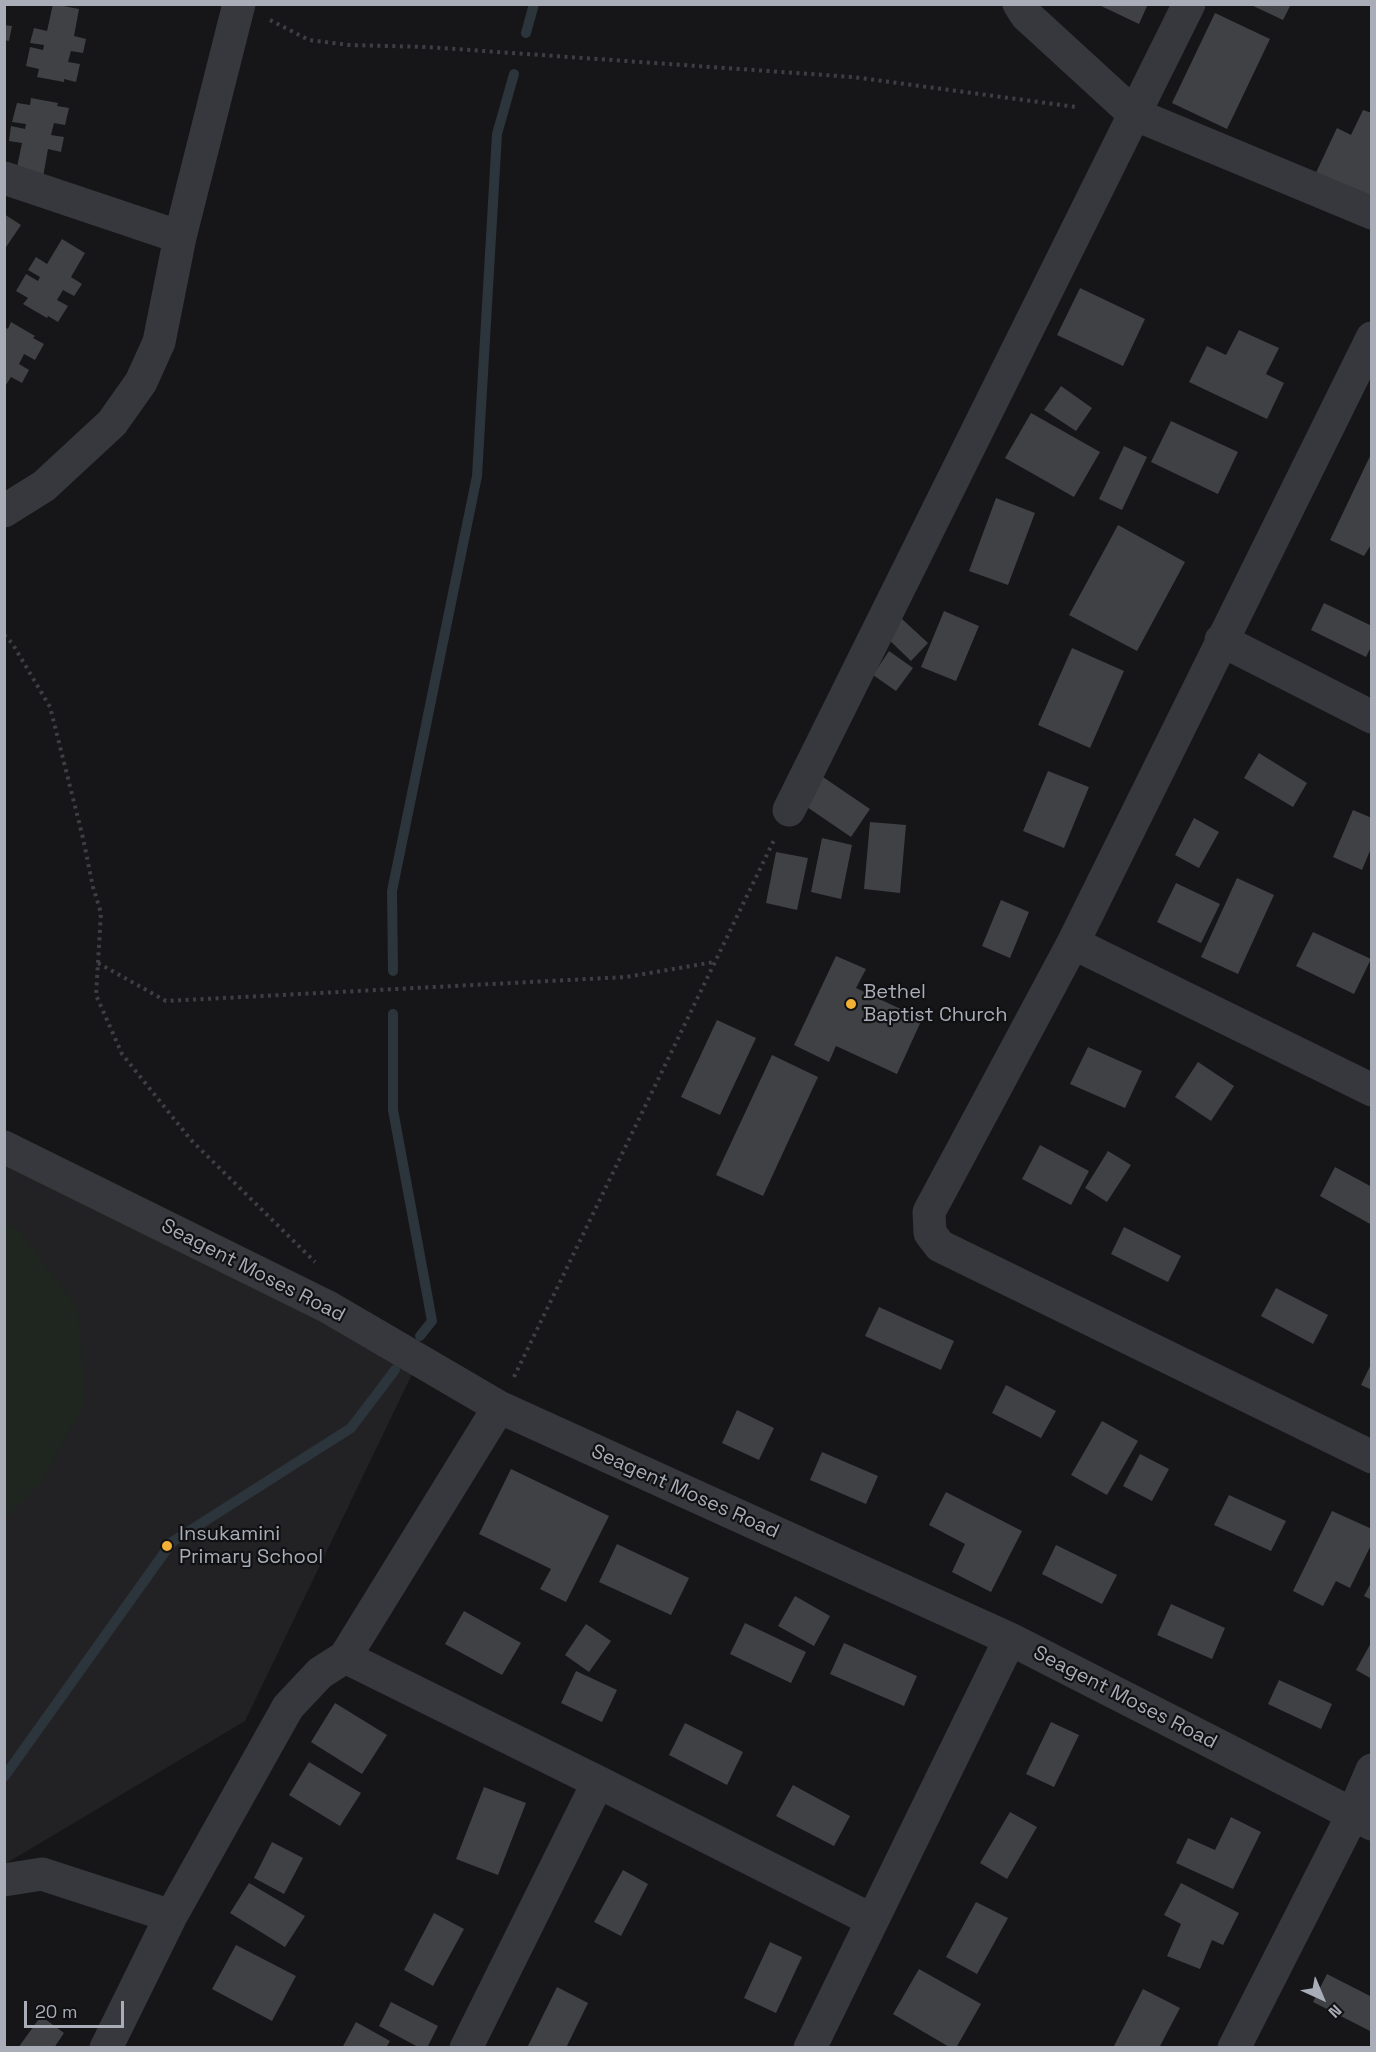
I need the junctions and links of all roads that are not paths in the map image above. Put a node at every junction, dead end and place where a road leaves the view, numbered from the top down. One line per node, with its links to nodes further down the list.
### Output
1 (1019, 4): 4 (street)
2 (1189, 4): 4 (street)
3 (252, 11): 7 (street)
4 (1134, 114): 6 (street); 12 (street)
5 (4, 178): 7 (street)
6 (1371, 213)
7 (180, 237): 9 (street)
8 (1367, 359): 10 (street)
9 (4, 511)
10 (1221, 639): 11 (street); 13 (street)
11 (1371, 717)
12 (789, 810)
13 (1073, 943): 14 (street); 17 (street)
14 (1371, 1090)
15 (4, 1147): 16 (street, Seagent Moses Road)
16 (499, 1407): 18 (street, Seagent Moses Road); 19 (street)
17 (1371, 1457)
18 (1010, 1639): 22 (street, Seagent Moses Road); 25 (street)
19 (345, 1657): 21 (street); 24 (street)
20 (1371, 1770): 22 (street)
21 (598, 1782): 25 (street); 27 (street)
22 (1362, 1819): 29 (street)
23 (4, 1880): 24 (street)
24 (171, 1916): 26 (street)
25 (872, 1920): 28 (street)
26 (106, 2048)
27 (466, 2048)
28 (810, 2048)
29 (1234, 2048)

